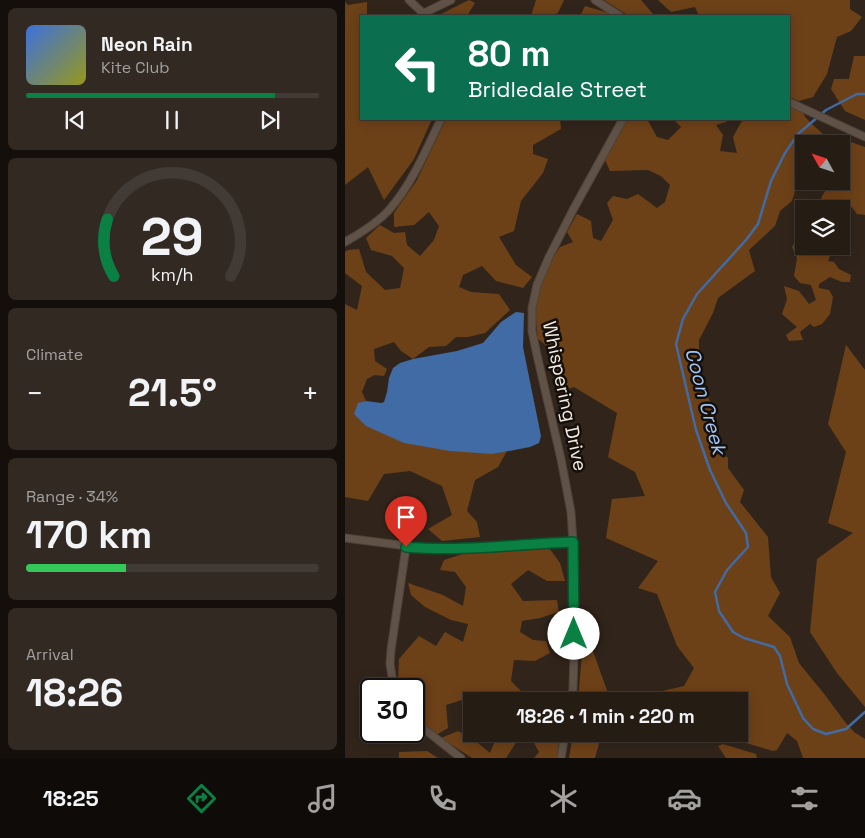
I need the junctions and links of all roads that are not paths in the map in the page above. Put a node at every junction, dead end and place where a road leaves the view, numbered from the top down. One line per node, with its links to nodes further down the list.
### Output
1 (409, 0): 4 (street)
2 (451, 0): 4 (street)
3 (595, 0): 5 (street)
4 (425, 15)
5 (618, 15)
6 (790, 102): 9 (street)
7 (440, 120): 10 (street)
8 (622, 120): 12 (street, Whispering Drive)
9 (865, 137)
10 (345, 242)
11 (345, 538): 13 (street)
12 (573, 542): 13 (street); 15 (street, Whispering Drive)
13 (406, 547): 14 (street)
14 (393, 678)
15 (572, 692)
16 (425, 730): 18 (street)
17 (564, 742): 19 (street)
18 (461, 758)
19 (561, 758)

